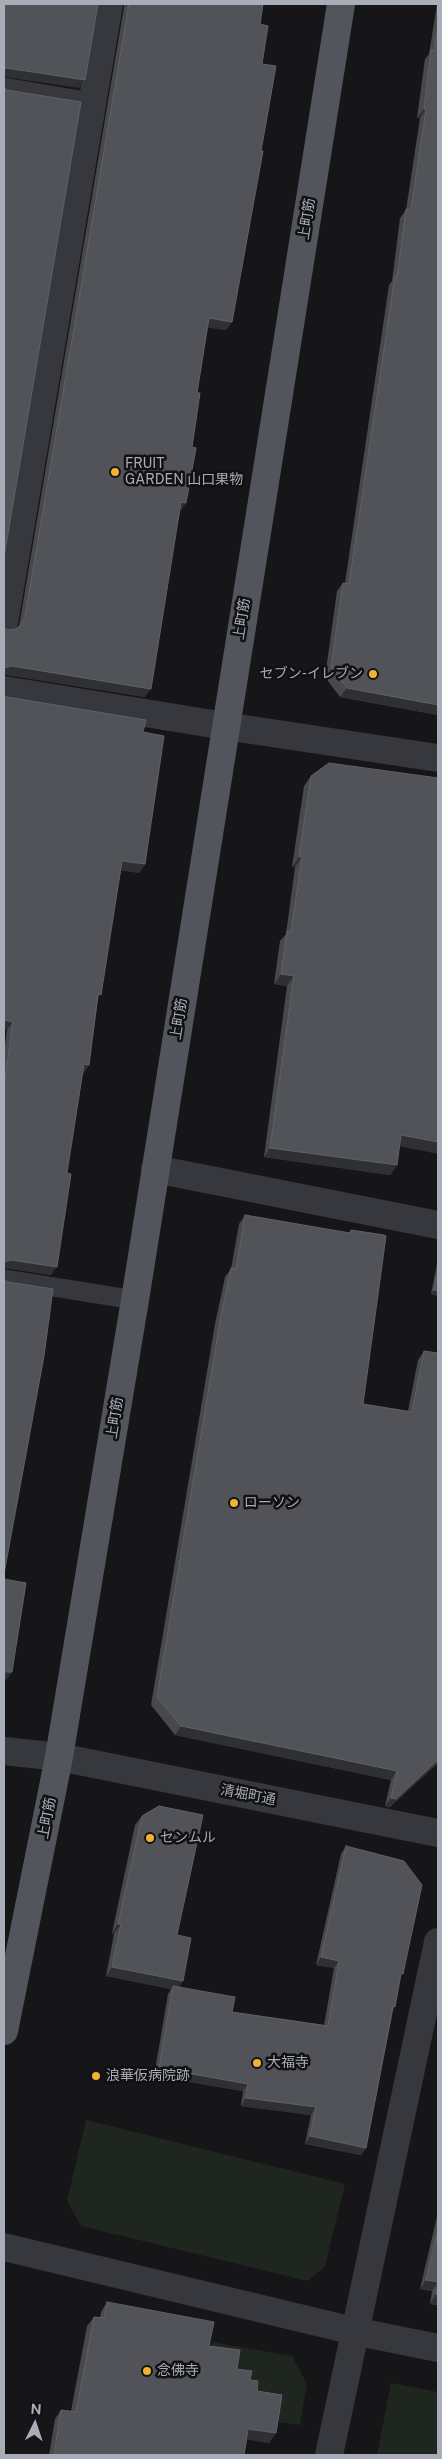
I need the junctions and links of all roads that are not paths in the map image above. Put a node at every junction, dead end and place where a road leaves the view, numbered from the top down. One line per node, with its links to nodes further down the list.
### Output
1 (109, 4): 4 (street)
2 (341, 4): 7 (main road, 上町筋)
3 (4, 87): 4 (lane)
4 (92, 102): 5 (street)
5 (4, 623)
6 (4, 690): 7 (street)
7 (225, 726): 8 (street); 9 (main road, 上町筋)
8 (438, 758)
9 (155, 1168): 10 (street); 12 (main road, 上町筋)
10 (438, 1225)
11 (4, 1279): 12 (lane)
12 (135, 1300): 14 (main road, 上町筋)
13 (4, 1751): 14 (street, 清堀町通)
14 (59, 1757): 15 (street, 清堀町通); 17 (main road, 上町筋)
15 (438, 1833)
16 (438, 1942): 19 (street)
17 (4, 2031)
18 (4, 2248): 19 (street)
19 (354, 2331): 20 (street); 21 (street)
20 (438, 2348)
21 (329, 2455)

